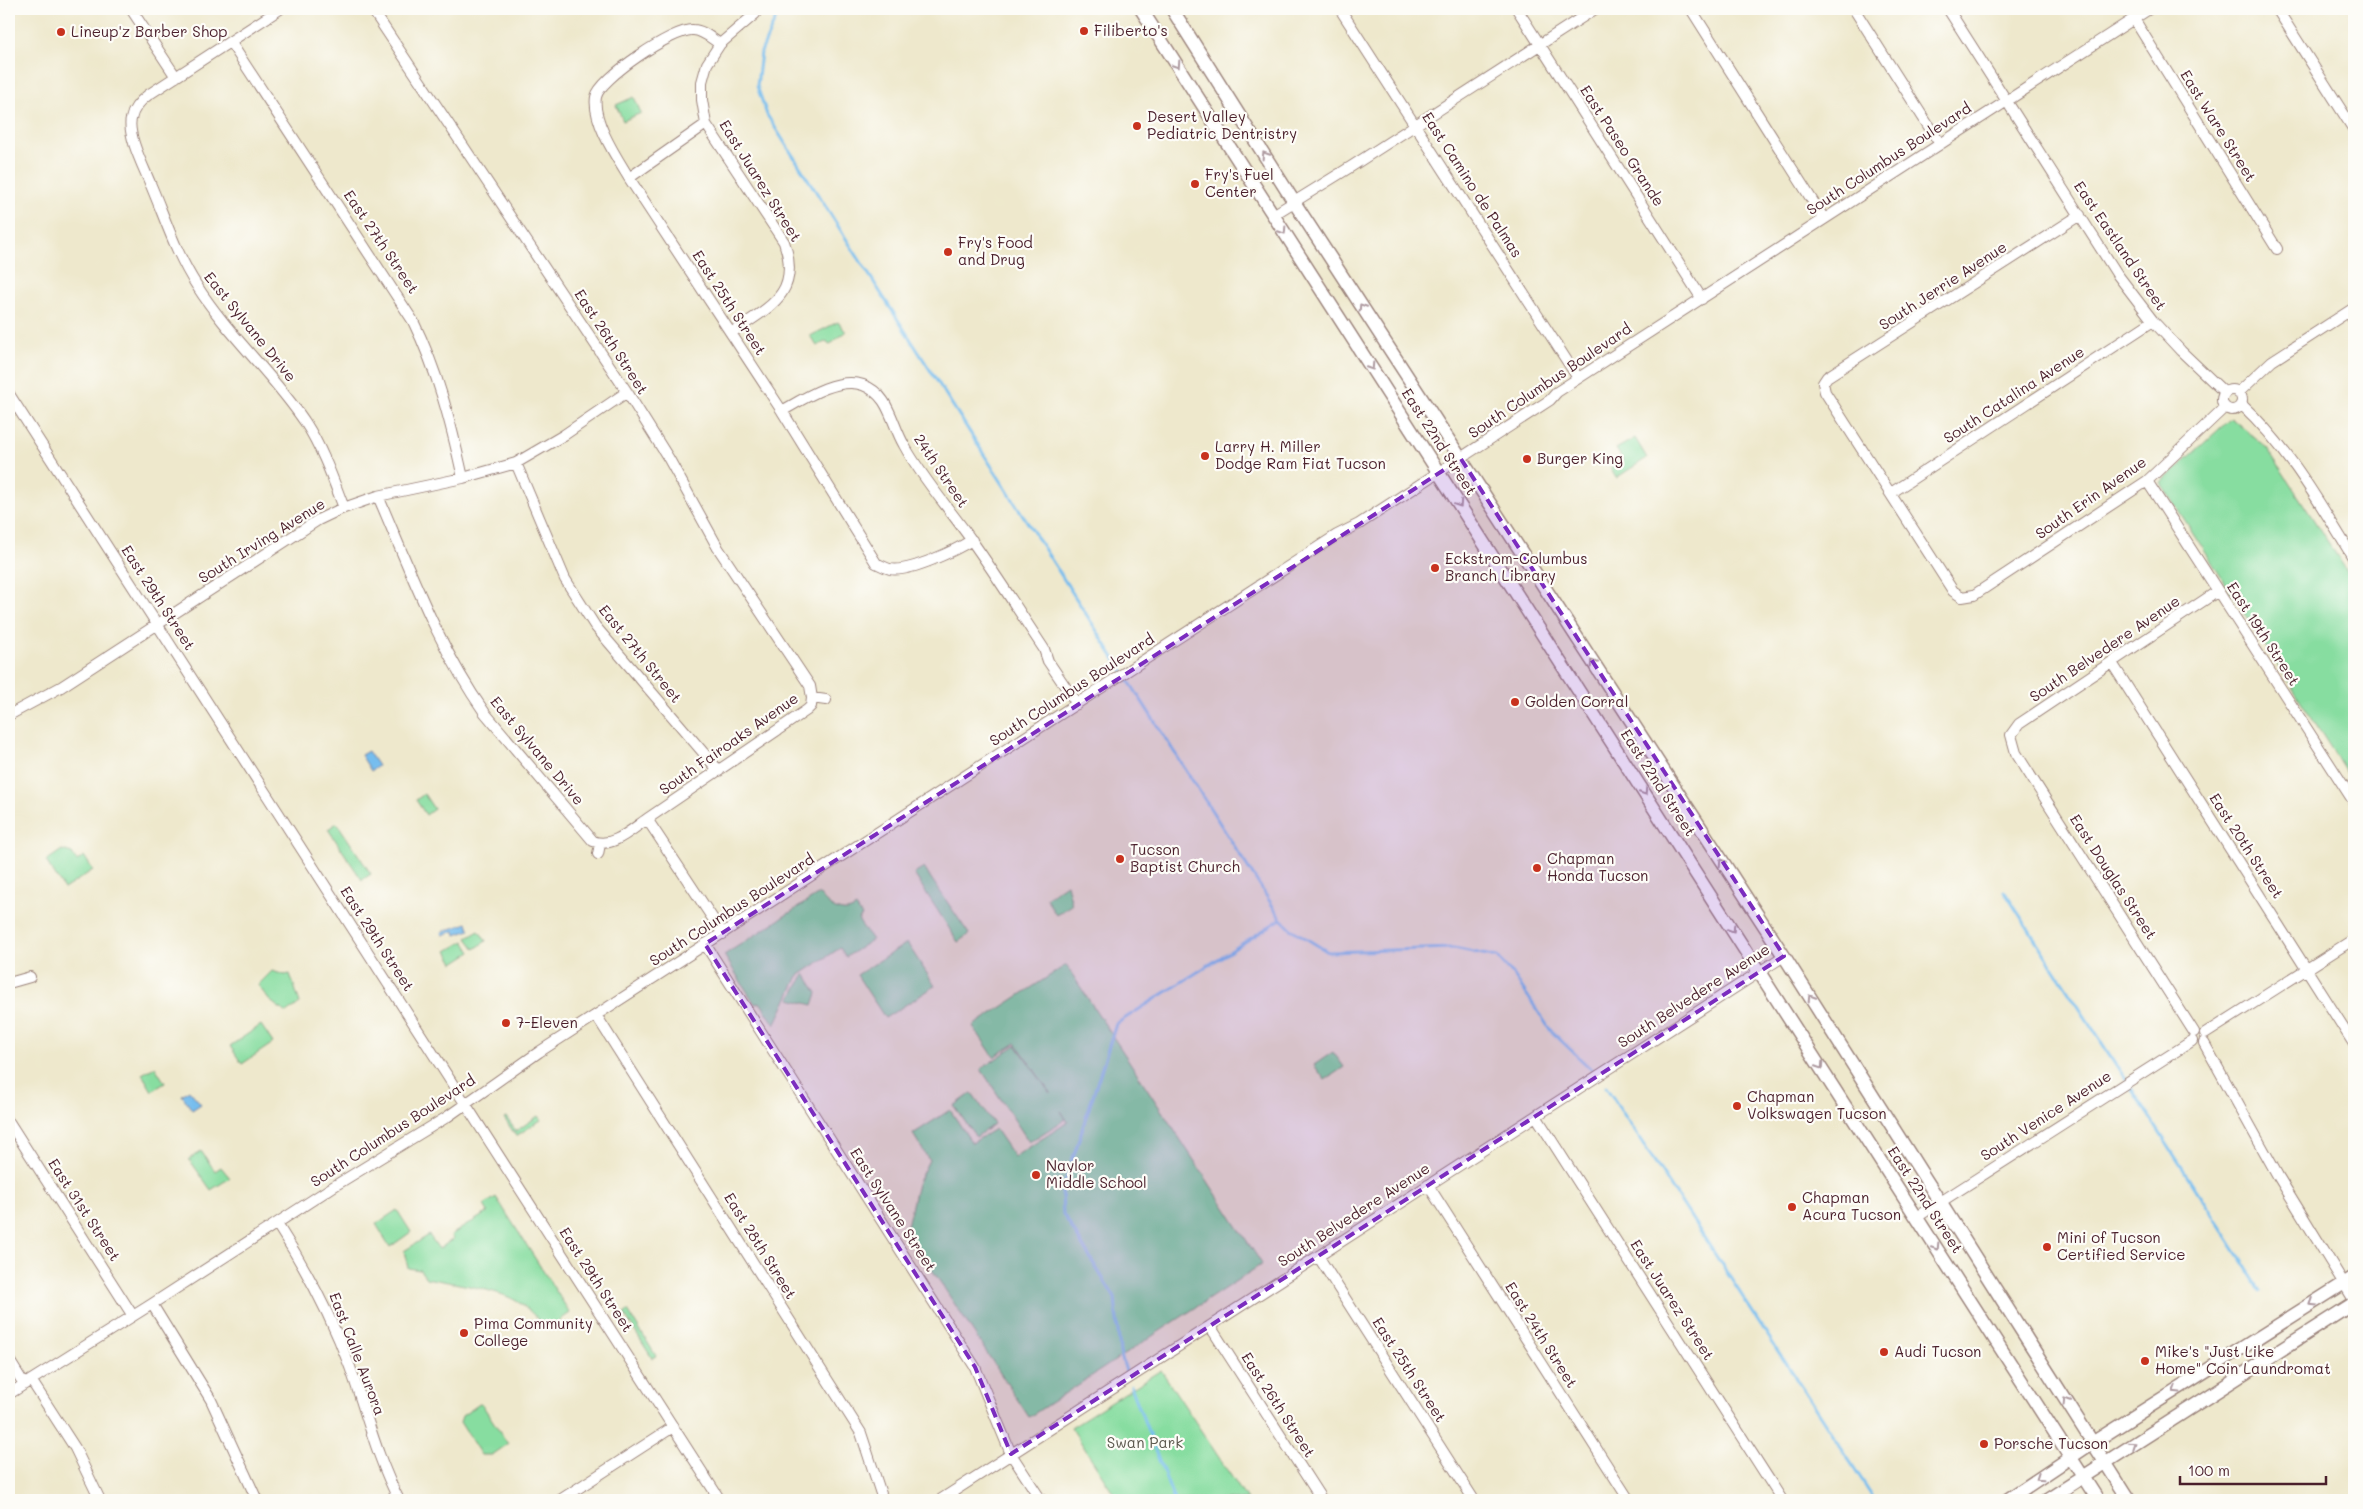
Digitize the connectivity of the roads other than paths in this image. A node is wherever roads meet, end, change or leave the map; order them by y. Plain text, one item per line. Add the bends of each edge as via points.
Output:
1 (131, 9) edge
2 (280, 9) edge
3 (372, 9) edge
4 (758, 9) edge
5 (1141, 9) edge
6 (1172, 9) edge
7 (1340, 9) edge
8 (1517, 9) edge
9 (1595, 9) edge
10 (1691, 9) edge
11 (1854, 9) edge
12 (1948, 9) edge
13 (2150, 9) edge
14 (2277, 9) edge
15 (2136, 14) edge
16 (231, 43) junction
17 (720, 44) junction
18 (1540, 45) junction
19 (176, 77) junction
20 (2006, 102) junction
21 (706, 124) junction
22 (1415, 125) junction
23 (2354, 130) edge
24 (1940, 144) junction
25 (629, 178) junction
26 (1294, 202) junction
27 (1273, 214) junction
28 (2080, 215) junction
29 (1824, 219) junction
30 (2277, 249) dead end
31 (1702, 299) junction
32 (2352, 314) edge
33 (2153, 321) junction
34 (731, 333) junction
35 (1578, 378) junction
36 (627, 392) junction
37 (2238, 392) junction
38 (2225, 393) junction
39 (9, 394) edge
40 (2241, 404) junction
41 (2225, 407) junction
42 (782, 411) junction
43 (1461, 459) junction
44 (516, 464) junction
45 (1440, 472) junction
46 (463, 478) junction
47 (2147, 481) junction
48 (1891, 493) junction
49 (378, 496) junction
50 (344, 508) junction
51 (972, 540) junction
52 (2354, 559) edge
53 (2218, 591) junction
54 (158, 625) junction
55 (2112, 664) junction
56 (812, 698) junction
57 (826, 700) dead end
58 (1080, 702) junction
59 (9, 715) edge
60 (2009, 734) joint
61 (719, 771) junction
62 (2354, 802) edge
63 (647, 819) junction
64 (723, 934) junction
65 (2354, 939) edge
66 (705, 944) junction
67 (1784, 956) junction
68 (2307, 969) junction
69 (1759, 971) junction
70 (30, 977) dead end
71 (9, 983) edge
72 (596, 1015) junction
73 (2193, 1036) junction
74 (2204, 1039) junction
75 (2354, 1044) edge
76 (465, 1105) junction
77 (1536, 1116) junction
78 (9, 1122) edge
79 (1428, 1185) junction
80 (1940, 1202) junction
81 (1917, 1217) junction
82 (277, 1224) junction
83 (1318, 1256) junction
84 (2349, 1280) edge
85 (2354, 1302) edge
86 (152, 1304) junction
87 (133, 1316) junction
88 (1210, 1326) junction
89 (9, 1360) edge
90 (28, 1382) junction
91 (9, 1394) edge
92 (673, 1427) junction
93 (2092, 1443) junction
94 (1011, 1454) junction
95 (2071, 1457) junction
96 (2105, 1463) junction
97 (2083, 1477) junction
98 (100, 1500) edge
99 (257, 1500) edge
100 (399, 1500) edge
101 (560, 1500) edge
102 (720, 1500) edge
103 (883, 1500) edge
104 (940, 1500) edge
105 (1041, 1500) edge
106 (1322, 1500) edge
107 (1474, 1500) edge
108 (1628, 1500) edge
109 (1782, 1500) edge
110 (2007, 1500) edge
111 (2048, 1500) edge
112 (2098, 1500) edge
113 (2129, 1500) edge

1 - 19 street
2 - 16 street
3 - 36 street, East 26th Street
4 - 17 street, East Juarez Street
5 -> 27 main road, East 22nd Street
26 -> 6 main road, East 22nd Street
7 - 22 street, East Camino de Palmas
8 - 18 street, East Paseo Grande
9 - 18 street
10 - 29 street
11 - 24 street
12 - 20 street, East Eastland Street
13 - 15 street, South Columbus Boulevard
14 - 23 street
15 - 20 street, South Columbus Boulevard
15 - 30 street, East Ware Street
16 - 19 street
16 - 46 street, East 27th Street via 413,321 436,371
17 - 21 street, East Juarez Street via 707,64 702,82
17 - 25 street, East 25th Street via 700,31 680,31 604,83 596,97 599,120 605,138
18 - 22 street
18 - 31 street, East Paseo Grande
19 - 50 street, East Sylvane Drive via 139,103 130,120 139,157 179,254 208,302 305,422 320,448
20 - 24 street, South Columbus Boulevard
20 - 28 street, East Eastland Street
21 - 25 street
21 - 34 street, East Juarez Street via 784,242 790,260 790,278 781,295
22 - 26 street
22 - 35 street, East Camino de Palmas
24 - 29 street, South Columbus Boulevard
25 - 34 street, East 25th Street
26 - 27 street
43 -> 26 main road, East 22nd Street
27 -> 45 main road, East 22nd Street
28 - 33 street, East Eastland Street via 2117,274
28 - 48 street, South Jerrie Avenue via 1827,377 1823,383 1825,392
29 - 31 street, South Columbus Boulevard
31 - 35 street, South Columbus Boulevard
32 - 37 street via 2272,361
33 - 38 street, East Eastland Street
33 - 48 street, South Catalina Avenue
34 - 42 street, East 25th Street
35 - 43 street, South Columbus Boulevard
36 - 44 street, South Irving Avenue
36 - 56 street, East 26th Street via 669,459 718,548 810,686
37 - 38 street via 2230,390
37 - 40 street via 2242,397
38 - 41 street via 2222,400
39 - 54 street, East 29th Street
40 - 41 street via 2235,410
40 - 52 street via 2271,433 2289,457
41 - 47 street, South Erin Avenue
42 - 51 street, 24th Street via 817,391 848,383 874,390 886,404 903,444 934,492
42 - 51 street, East 25th Street via 876,563 891,570 911,566 955,550
43 - 45 street, South Columbus Boulevard
67 -> 43 main road, East 22nd Street
44 - 46 street, South Irving Avenue
44 - 61 street, East 27th Street via 565,579 595,626
45 - 58 street, South Columbus Boulevard
45 -> 69 main road, East 22nd Street
46 - 49 street, South Irving Avenue
47 - 48 street, South Erin Avenue via 1974,595 1959,598
47 - 53 street, East 19th Street
49 - 50 street, South Irving Avenue
49 - 63 street, East Sylvane Drive via 440,639 485,713 599,849
50 - 54 street, South Irving Avenue via 300,531
51 - 58 street, 24th Street
53 - 55 street, South Belvedere Avenue
53 - 62 street, East 19th Street
54 - 59 street, South Irving Avenue via 61,687
54 - 76 street, East 29th Street
55 - 60 street, South Belvedere Avenue via 2019,724
55 - 68 street, East 20th Street
56 - 57 street, South Fairoaks Avenue
56 - 61 street, South Fairoaks Avenue via 811,706 806,710
58 - 64 street, South Columbus Boulevard
60 - 73 street, East Douglas Street via 2016,753
61 - 63 street, South Fairoaks Avenue
63 - 64 street
64 - 66 street, South Columbus Boulevard
65 - 68 street
66 - 72 street, South Columbus Boulevard
66 - 94 street, East Sylvane Street via 975,1366
67 - 69 street, South Belvedere Avenue
80 -> 67 main road, East 22nd Street
68 - 74 street
68 - 75 street, East 20th Street
69 - 77 street, South Belvedere Avenue
69 -> 81 main road, East 22nd Street
70 - 71 street
72 - 76 street, South Columbus Boulevard
72 - 103 street, East 28th Street via 861,1433
73 - 74 street via 2202,1031
73 - 80 street, South Venice Avenue
74 - 84 street via 2278,1176
76 - 82 street, South Columbus Boulevard
76 - 92 street, East 29th Street
77 - 79 street, South Belvedere Avenue
77 - 109 street, East Juarez Street
78 - 87 street, East 31st Street
79 - 83 street, South Belvedere Avenue
79 - 108 street, East 24th Street
80 - 81 street, South Venice Avenue
93 -> 80 main road, East 22nd Street
81 -> 95 main road, East 22nd Street
82 - 86 street, South Columbus Boulevard
82 - 100 street, East Calle Aurora via 326,1308 375,1445
83 - 88 street, South Belvedere Avenue
83 - 107 street, East 25th Street
84 - 85 street
84 -> 93 main road
96 -> 85 main road
86 - 87 street, South Columbus Boulevard
86 - 99 street via 211,1400
87 - 90 street, South Columbus Boulevard
88 - 94 street, South Belvedere Avenue
88 - 106 street, East 26th Street
89 - 90 street
90 - 91 street, South Columbus Boulevard
90 - 98 street via 75,1448
92 - 101 street
92 - 102 street, East 29th Street
93 - 95 main road
93 - 96 main road, East 22nd Street
94 - 104 street, South Belvedere Avenue
94 - 105 street, East Sylvane Street
95 - 97 main road, East 22nd Street
95 -> 110 main road
96 - 97 main road
96 - 113 main road, East 22nd Street
97 - 111 main road
97 - 112 main road, East 22nd Street

